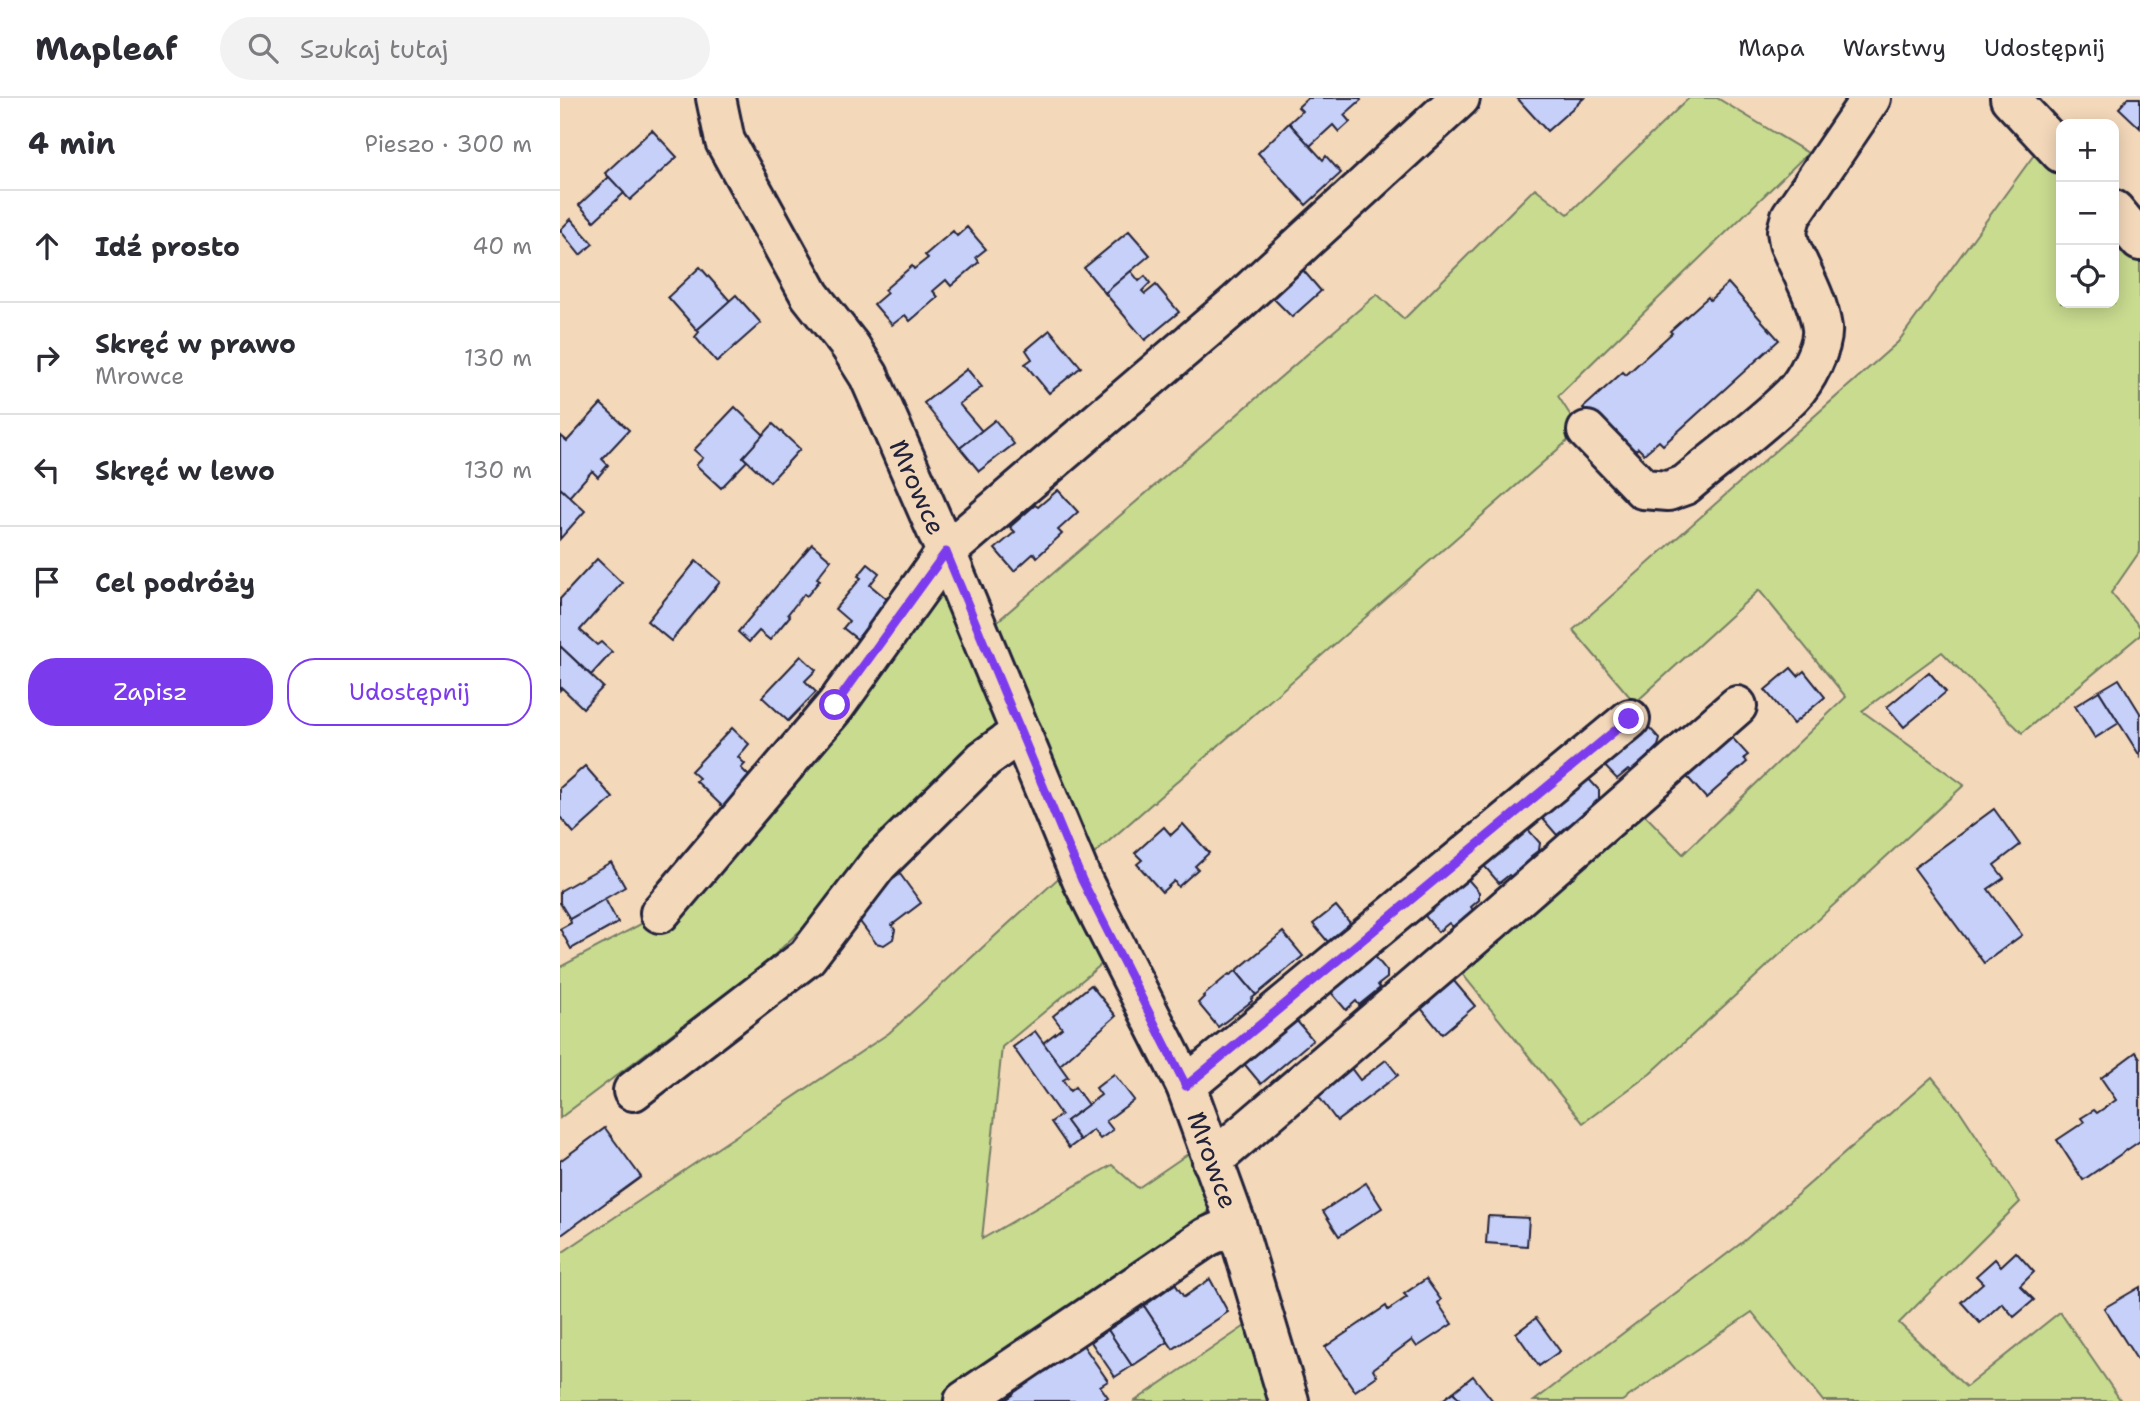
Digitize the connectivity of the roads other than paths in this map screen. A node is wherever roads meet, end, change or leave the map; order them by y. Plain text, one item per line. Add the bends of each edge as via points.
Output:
1 (716, 98) edge
2 (1460, 98) edge
3 (1871, 98) edge
4 (2010, 98) edge
5 (2056, 148) edge
6 (2119, 216) edge
7 (2140, 241) edge
8 (1587, 431) dead end
9 (946, 552) junction
10 (1737, 706) dead end
11 (1629, 719) dead end
12 (1021, 732) junction
13 (660, 913) dead end
14 (1186, 1086) junction
15 (633, 1091) dead end
16 (1212, 1161) junction
17 (1236, 1224) junction
18 (964, 1401) edge
19 (1289, 1401) edge

1 - 9 street, Mrowce via 725,141 810,295 869,376
2 - 9 street via 1237,303
3 - 8 street via 1797,205 1787,231 1822,331 1809,372 1793,394 1685,485 1668,491 1643,489
4 - 5 street
6 - 7 street
9 - 12 street, Mrowce
9 - 13 street via 835,705
10 - 16 street
11 - 14 street
12 - 14 street, Mrowce via 1082,880
12 - 15 street via 984,759 878,864 807,957
14 - 16 street, Mrowce
16 - 17 street, Mrowce
17 - 18 street via 1207,1237
17 - 19 street, Mrowce

